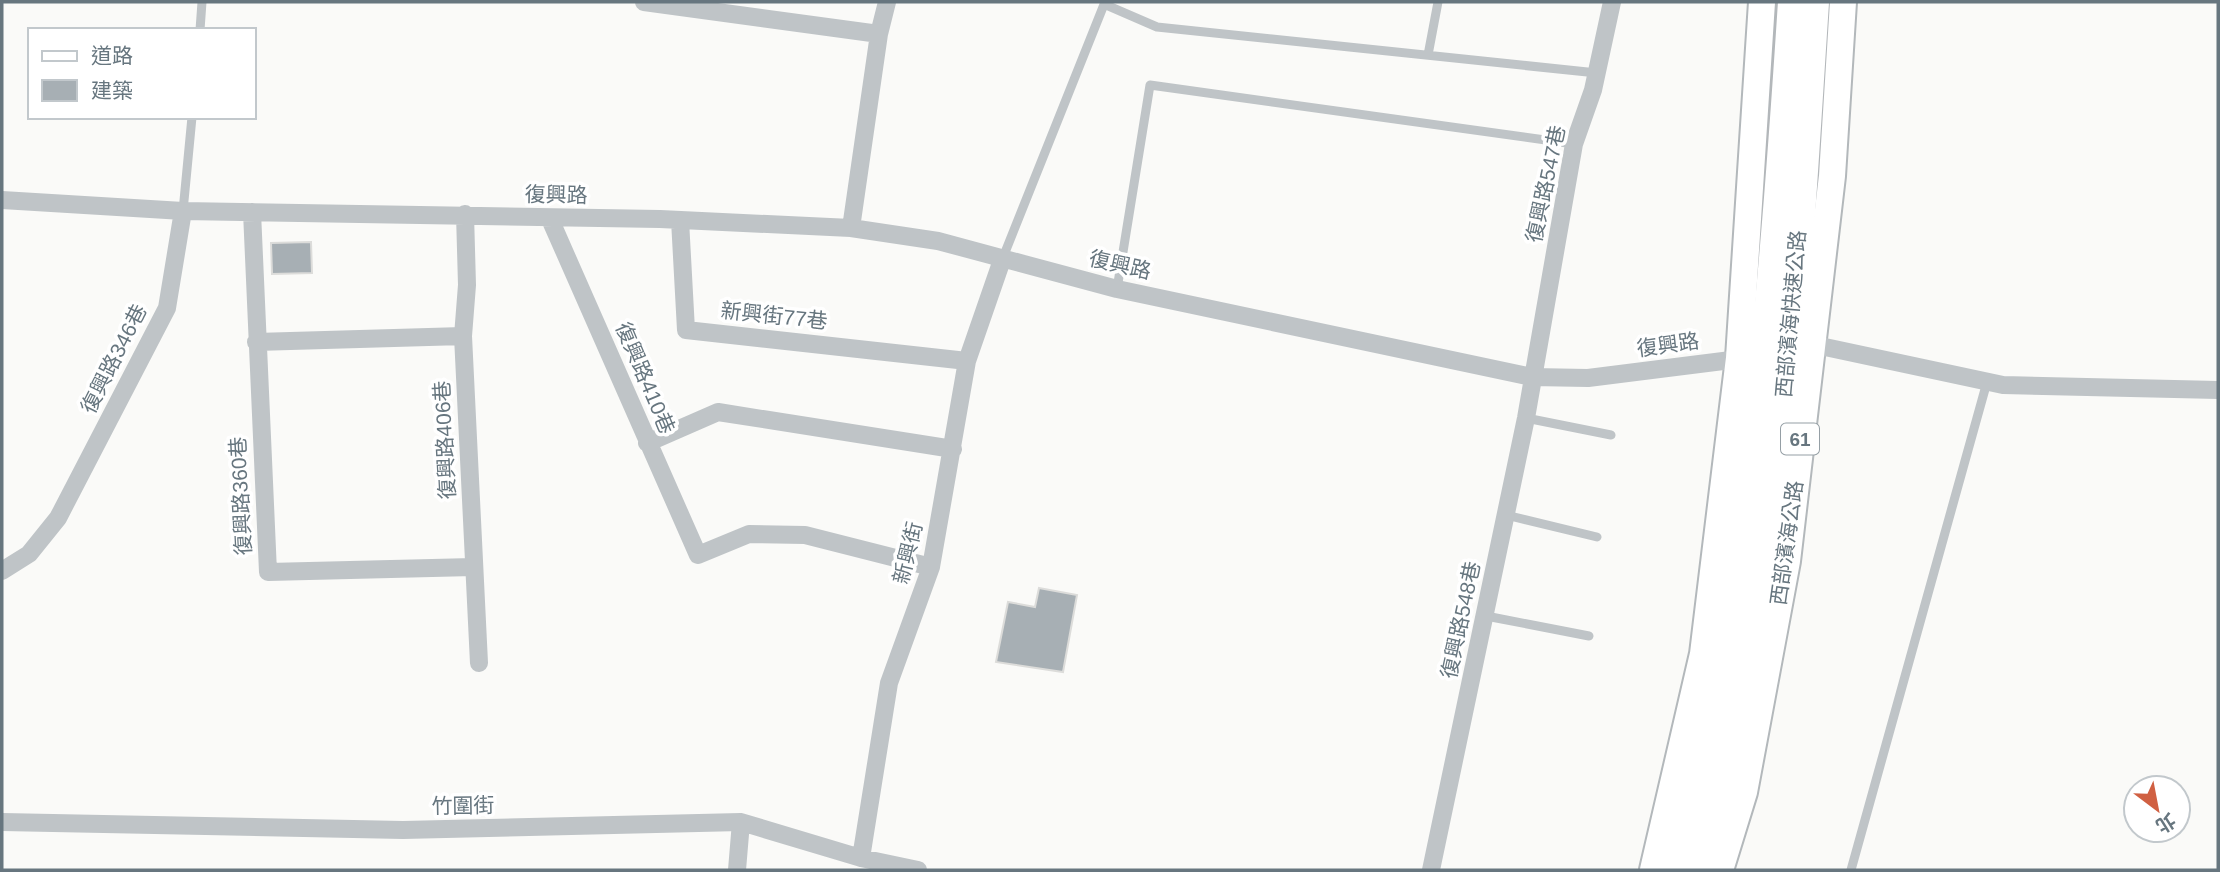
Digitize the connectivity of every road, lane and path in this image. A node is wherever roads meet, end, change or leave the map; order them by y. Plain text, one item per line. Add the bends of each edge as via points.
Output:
1 (202, 2) edge
2 (644, 2) edge
3 (887, 2) edge
4 (1438, 2) edge
5 (1612, 2) edge
6 (1762, 2) edge
7 (1792, 2) edge
8 (1815, 2) edge
9 (1843, 2) edge
10 (1104, 3) edge
11 (200, 28) edge
12 (879, 34) junction
13 (1428, 55) junction
14 (1597, 73) junction
15 (192, 119) edge
16 (1574, 144) junction
17 (2, 200) edge
18 (183, 211) junction
19 (252, 212) junction
20 (465, 215) junction
21 (550, 219) junction
22 (680, 220) junction
23 (851, 228) junction
24 (1002, 260) junction
25 (1117, 289) junction
26 (463, 336) junction
27 (256, 342) junction
28 (1774, 357) junction
29 (967, 361) junction
30 (1532, 377) junction
31 (1987, 382) junction
32 (2218, 390) edge
33 (1526, 418) junction
34 (1611, 435) dead end
35 (647, 443) junction
36 (953, 449) junction
37 (1506, 515) junction
38 (1597, 537) dead end
39 (473, 567) junction
40 (931, 567) junction
41 (2, 571) edge
42 (1486, 616) junction
43 (1588, 636) dead end
44 (479, 663) dead end
45 (2, 822) edge
46 (741, 822) junction
47 (861, 858) junction
48 (1694, 866) edge
49 (737, 870) edge
50 (918, 870) edge
51 (1431, 870) edge
52 (1653, 870) edge
53 (1851, 870) edge

1 - 11 lane
2 - 12 street
3 - 12 street
4 - 13 lane
5 - 14 street, 復興路547巷
6 - 28 main road, 西部濱海公路 / 61
7 - 28 highway, 西部濱海快速公路 / 61
8 - 28 highway, 西部濱海快速公路 / 61
9 - 28 main road, 西部濱海公路 / 61 via 1832,176
10 - 13 lane via 1157,27
10 - 24 lane
12 - 23 street
13 - 14 lane
14 - 16 street, 復興路547巷
15 - 18 lane
16 - 25 lane via 1150,85
16 - 30 street, 復興路547巷
17 - 18 street, 復興路
18 - 19 street, 復興路
18 - 41 street, 復興路346巷 via 167,308 58,518 29,554
19 - 20 street, 復興路
19 - 27 street, 復興路360巷
20 - 21 street, 復興路
20 - 26 street, 復興路406巷
21 - 22 street, 復興路
21 - 35 street, 復興路410巷
22 - 23 street, 復興路
22 - 29 street, 新興街77巷 via 686,330
23 - 24 street, 復興路 via 938,241
24 - 25 street, 復興路
24 - 29 street, 新興街
25 - 30 street, 復興路
26 - 27 street
26 - 39 street, 復興路406巷
27 - 39 street, 復興路360巷 via 268,572
28 - 30 street, 復興路 via 1588,379
28 - 31 street, 復興路 via 1825,347
28 - 48 highway, 西部濱海快速公路 / 61 via 1729,620
28 - 48 main road, 西部濱海公路 / 61 via 1787,561 1745,792
28 - 52 main road, 西部濱海公路 / 61
29 - 36 street, 新興街
30 - 33 street, 復興路548巷
31 - 32 street, 復興路
31 - 53 lane
33 - 34 lane
33 - 37 street, 復興路548巷
35 - 36 street via 718,412
35 - 40 street, 復興路410巷 via 698,555 749,534 805,535
36 - 40 street, 新興街
37 - 38 lane
37 - 42 street, 復興路548巷
39 - 44 street, 復興路406巷
40 - 47 street, 新興街 via 889,683
42 - 43 lane
42 - 51 street, 復興路548巷
45 - 46 street, 竹圍街 via 403,830
46 - 47 street, 竹圍街
46 - 49 street
47 - 50 street, 竹圍街

